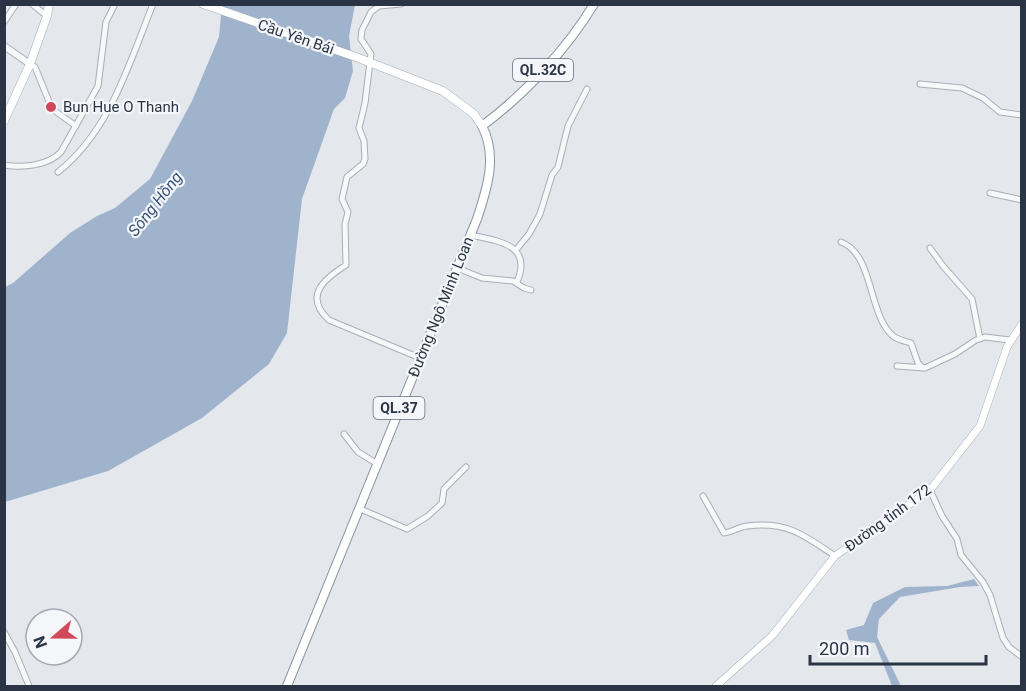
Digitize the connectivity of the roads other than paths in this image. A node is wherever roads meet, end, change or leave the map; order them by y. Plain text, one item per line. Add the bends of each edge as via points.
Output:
1 (16, 4) edge
2 (32, 4) edge
3 (115, 4) edge
4 (153, 4) edge
5 (203, 4) edge
6 (401, 4) edge
7 (594, 4) edge
8 (50, 5) edge
9 (47, 16) junction
10 (4, 22) edge
11 (4, 46) edge
12 (356, 57) joint
13 (370, 63) junction
14 (30, 64) junction
15 (920, 84) dead end
16 (587, 89) dead end
17 (1022, 115) edge
18 (4, 121) edge
19 (76, 126) junction
20 (482, 126) junction
21 (4, 165) edge
22 (58, 172) dead end
23 (990, 193) dead end
24 (1022, 200) edge
25 (470, 235) junction
26 (841, 242) dead end
27 (930, 248) dead end
28 (516, 249) junction
29 (456, 267) junction
30 (517, 282) junction
31 (531, 290) dead end
32 (1022, 324) edge
33 (980, 339) junction
34 (1010, 340) junction
35 (420, 358) junction
36 (897, 366) dead end
37 (923, 368) junction
38 (344, 434) dead end
39 (376, 463) junction
40 (465, 467) dead end
41 (930, 490) junction
42 (704, 496) dead end
43 (358, 508) junction
44 (835, 556) junction
45 (4, 632) edge
46 (1022, 657) edge
47 (29, 687) edge
48 (287, 687) edge
49 (716, 687) edge

1 - 10 street
2 - 9 street
3 - 19 street via 105,28 98,86
4 - 22 street via 114,103 78,154
5 - 12 main road, Cầu Yên Bái / QL.37
6 - 13 street via 379,6 371,12 361,39 371,54
7 - 20 highway, QL.32C via 558,57
8 - 9 main road
9 - 14 main road
11 - 14 street
12 - 13 main road, Đường Ngô Minh Loan / QL.37
13 - 20 main road, Đường Ngô Minh Loan / QL.37 via 443,92 474,114
13 - 35 street via 359,128 366,159 347,177 342,199 348,212 346,265 320,285 317,300 329,320
14 - 18 main road
14 - 19 street via 35,67 55,111
15 - 17 street via 962,88 1000,112
16 - 28 street via 568,126 540,214
19 - 21 street via 57,157 31,165
20 - 25 highway, Đường Ngô Minh Loan / QL.37 via 490,145 490,170
23 - 24 street
25 - 28 street
25 - 29 highway, Đường Ngô Minh Loan / QL.37
26 - 37 street via 850,245 860,260 886,327 894,337 911,343
27 - 33 street via 972,299
28 - 30 street via 522,259
29 - 30 street via 482,278
29 - 35 highway, Đường Ngô Minh Loan / QL.37
30 - 31 street
32 - 34 main road, Đường tỉnh 172
33 - 34 street
33 - 37 street
34 - 41 main road, Đường tỉnh 172 via 980,426
35 - 39 highway, Đường Ngô Minh Loan / QL.37
36 - 37 street
38 - 39 street via 358,452
39 - 43 highway, Đường Ngô Minh Loan / QL.37
40 - 43 street via 444,489 442,503 407,529
41 - 44 main road, Đường tỉnh 172
41 - 46 street via 957,539 961,555 990,595 1003,638
42 - 44 street via 724,533 744,526 783,526
43 - 48 highway, Đường Ngô Minh Loan / QL.37
44 - 49 main road, Đường tỉnh 172 via 777,631
45 - 47 street

